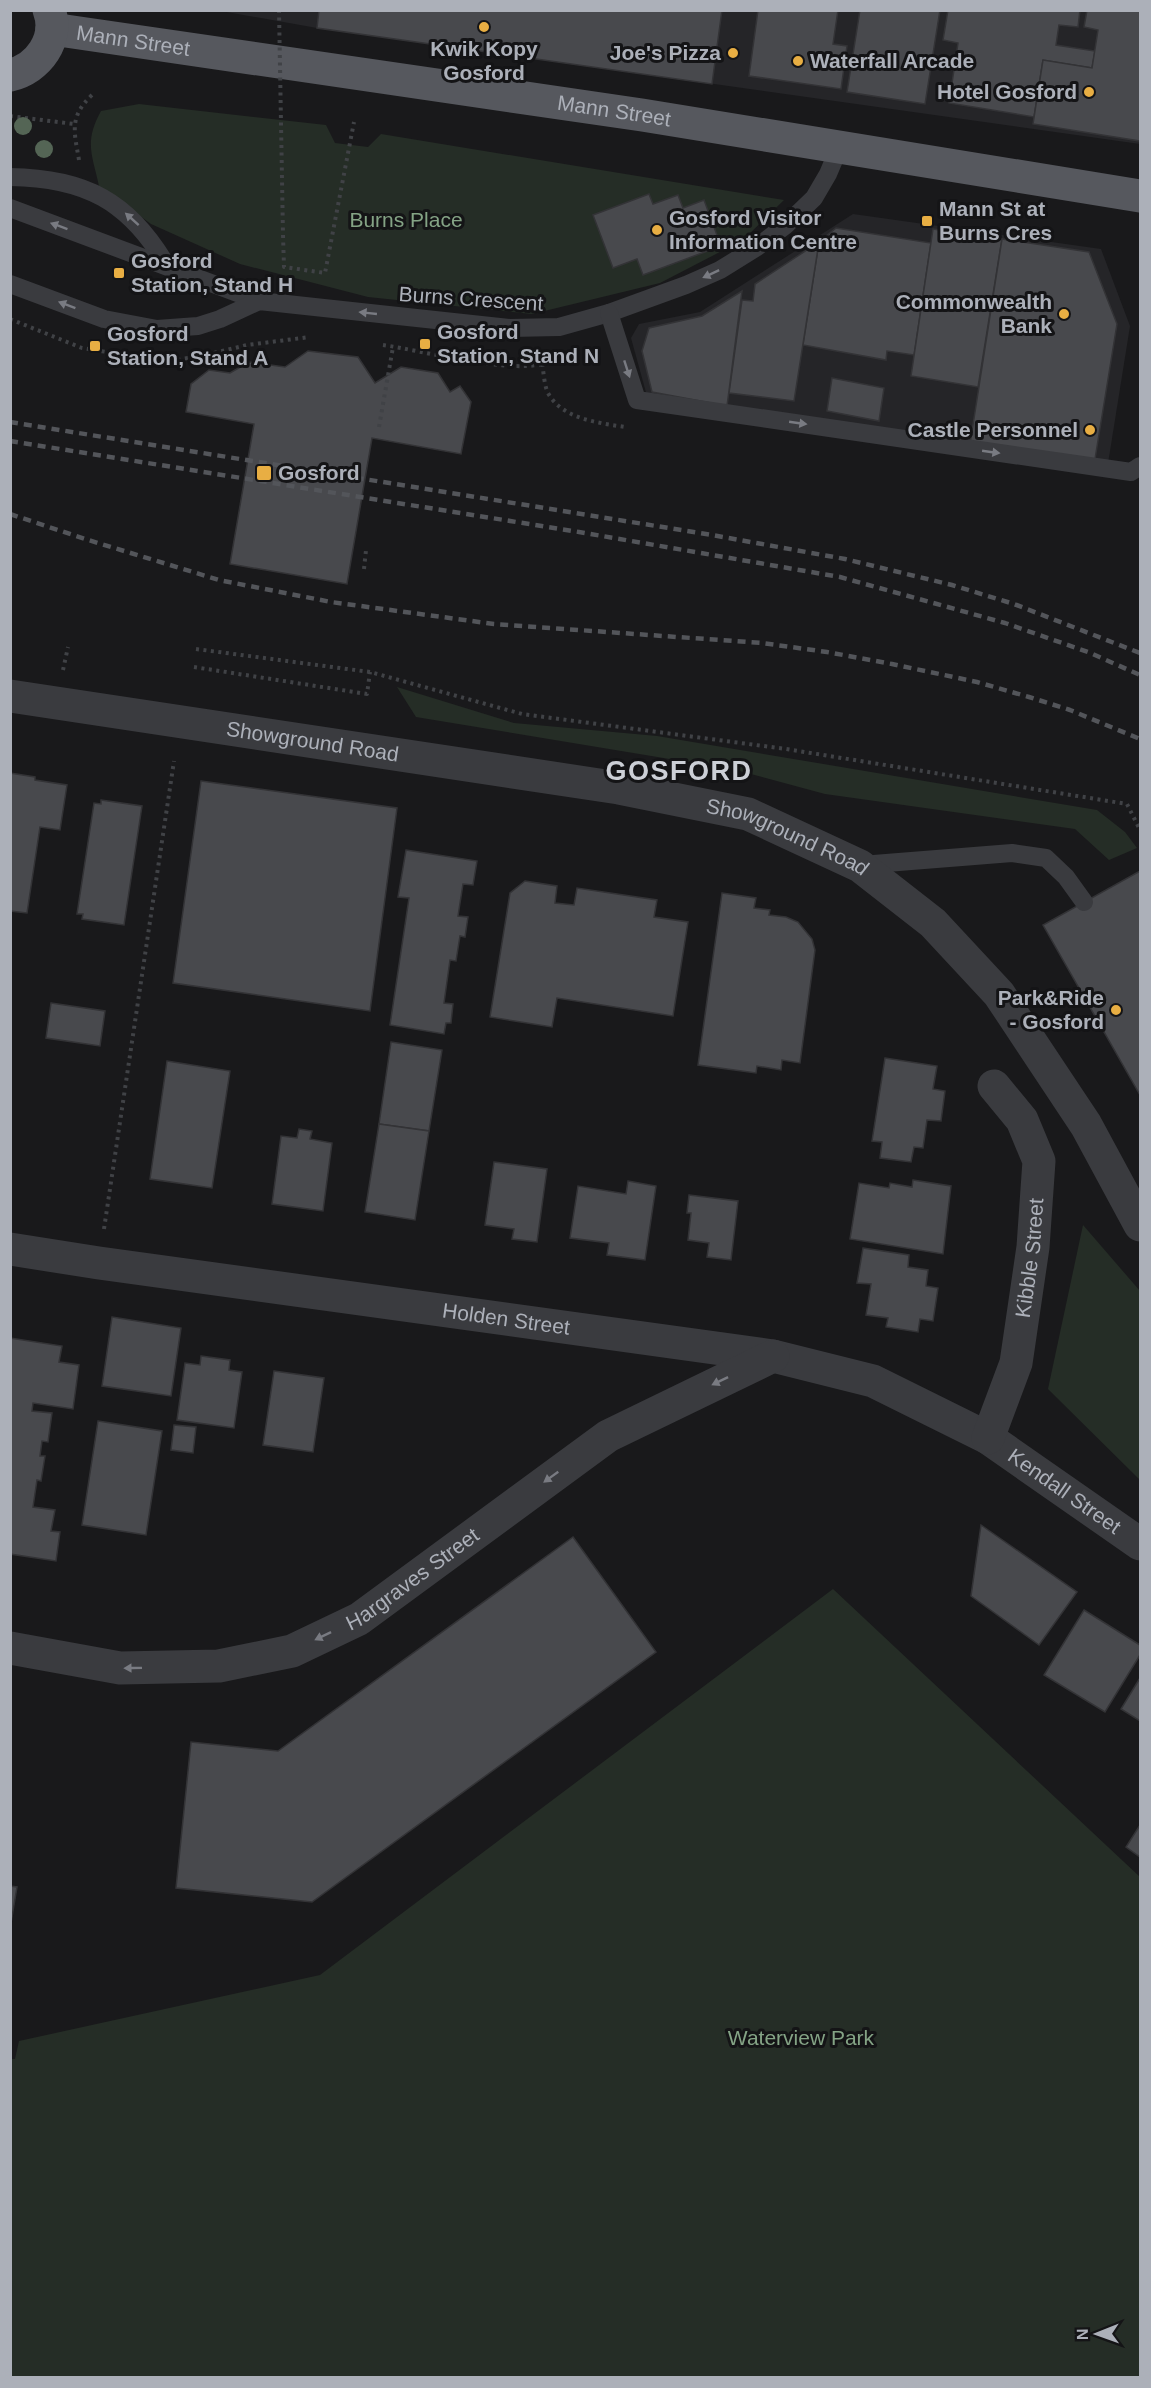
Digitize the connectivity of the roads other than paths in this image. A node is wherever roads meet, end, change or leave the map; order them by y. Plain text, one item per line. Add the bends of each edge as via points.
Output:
1 (51, 20) edge
2 (10, 75) edge
3 (838, 148) junction
4 (10, 177) edge
5 (1140, 196) edge
6 (10, 208) edge
7 (167, 266) junction
8 (10, 284) edge
9 (259, 301) junction
10 (609, 313) junction
11 (1140, 466) edge
12 (10, 696) edge
13 (860, 866) junction
14 (1084, 902) dead end
15 (994, 1086) dead end
16 (1140, 1225) edge
17 (10, 1249) edge
18 (773, 1356) junction
19 (988, 1438) junction
20 (1140, 1544) edge
21 (10, 1648) edge

1 - 2 main road, Mann Street via 48,44 40,59 27,70
1 - 3 main road, Mann Street
3 - 5 main road, Mann Street
3 -> 10 lane, Burns Crescent via 814,198 756,247 694,282
7 -> 4 lane via 141,227 99,195 58,181
7 -> 6 lane, Burns Crescent
7 - 9 lane, Burns Crescent
9 -> 8 lane via 198,326 157,330 105,319
10 -> 9 lane, Burns Crescent via 559,327 510,328
10 -> 11 lane via 638,400 1131,472
12 - 13 street, Showground Road via 619,788 748,814
13 - 14 lane via 1012,853 1046,858
13 - 16 street, Showground Road via 933,923 999,994 1086,1125
15 - 19 street, Kibble Street via 1023,1120 1039,1161 1033,1247 1016,1363
17 - 18 street, Holden Street
18 - 19 street, Holden Street via 873,1381
18 -> 21 street, Hargraves Street via 608,1436 359,1619 292,1651 219,1666 120,1668
19 - 20 street, Kendall Street

